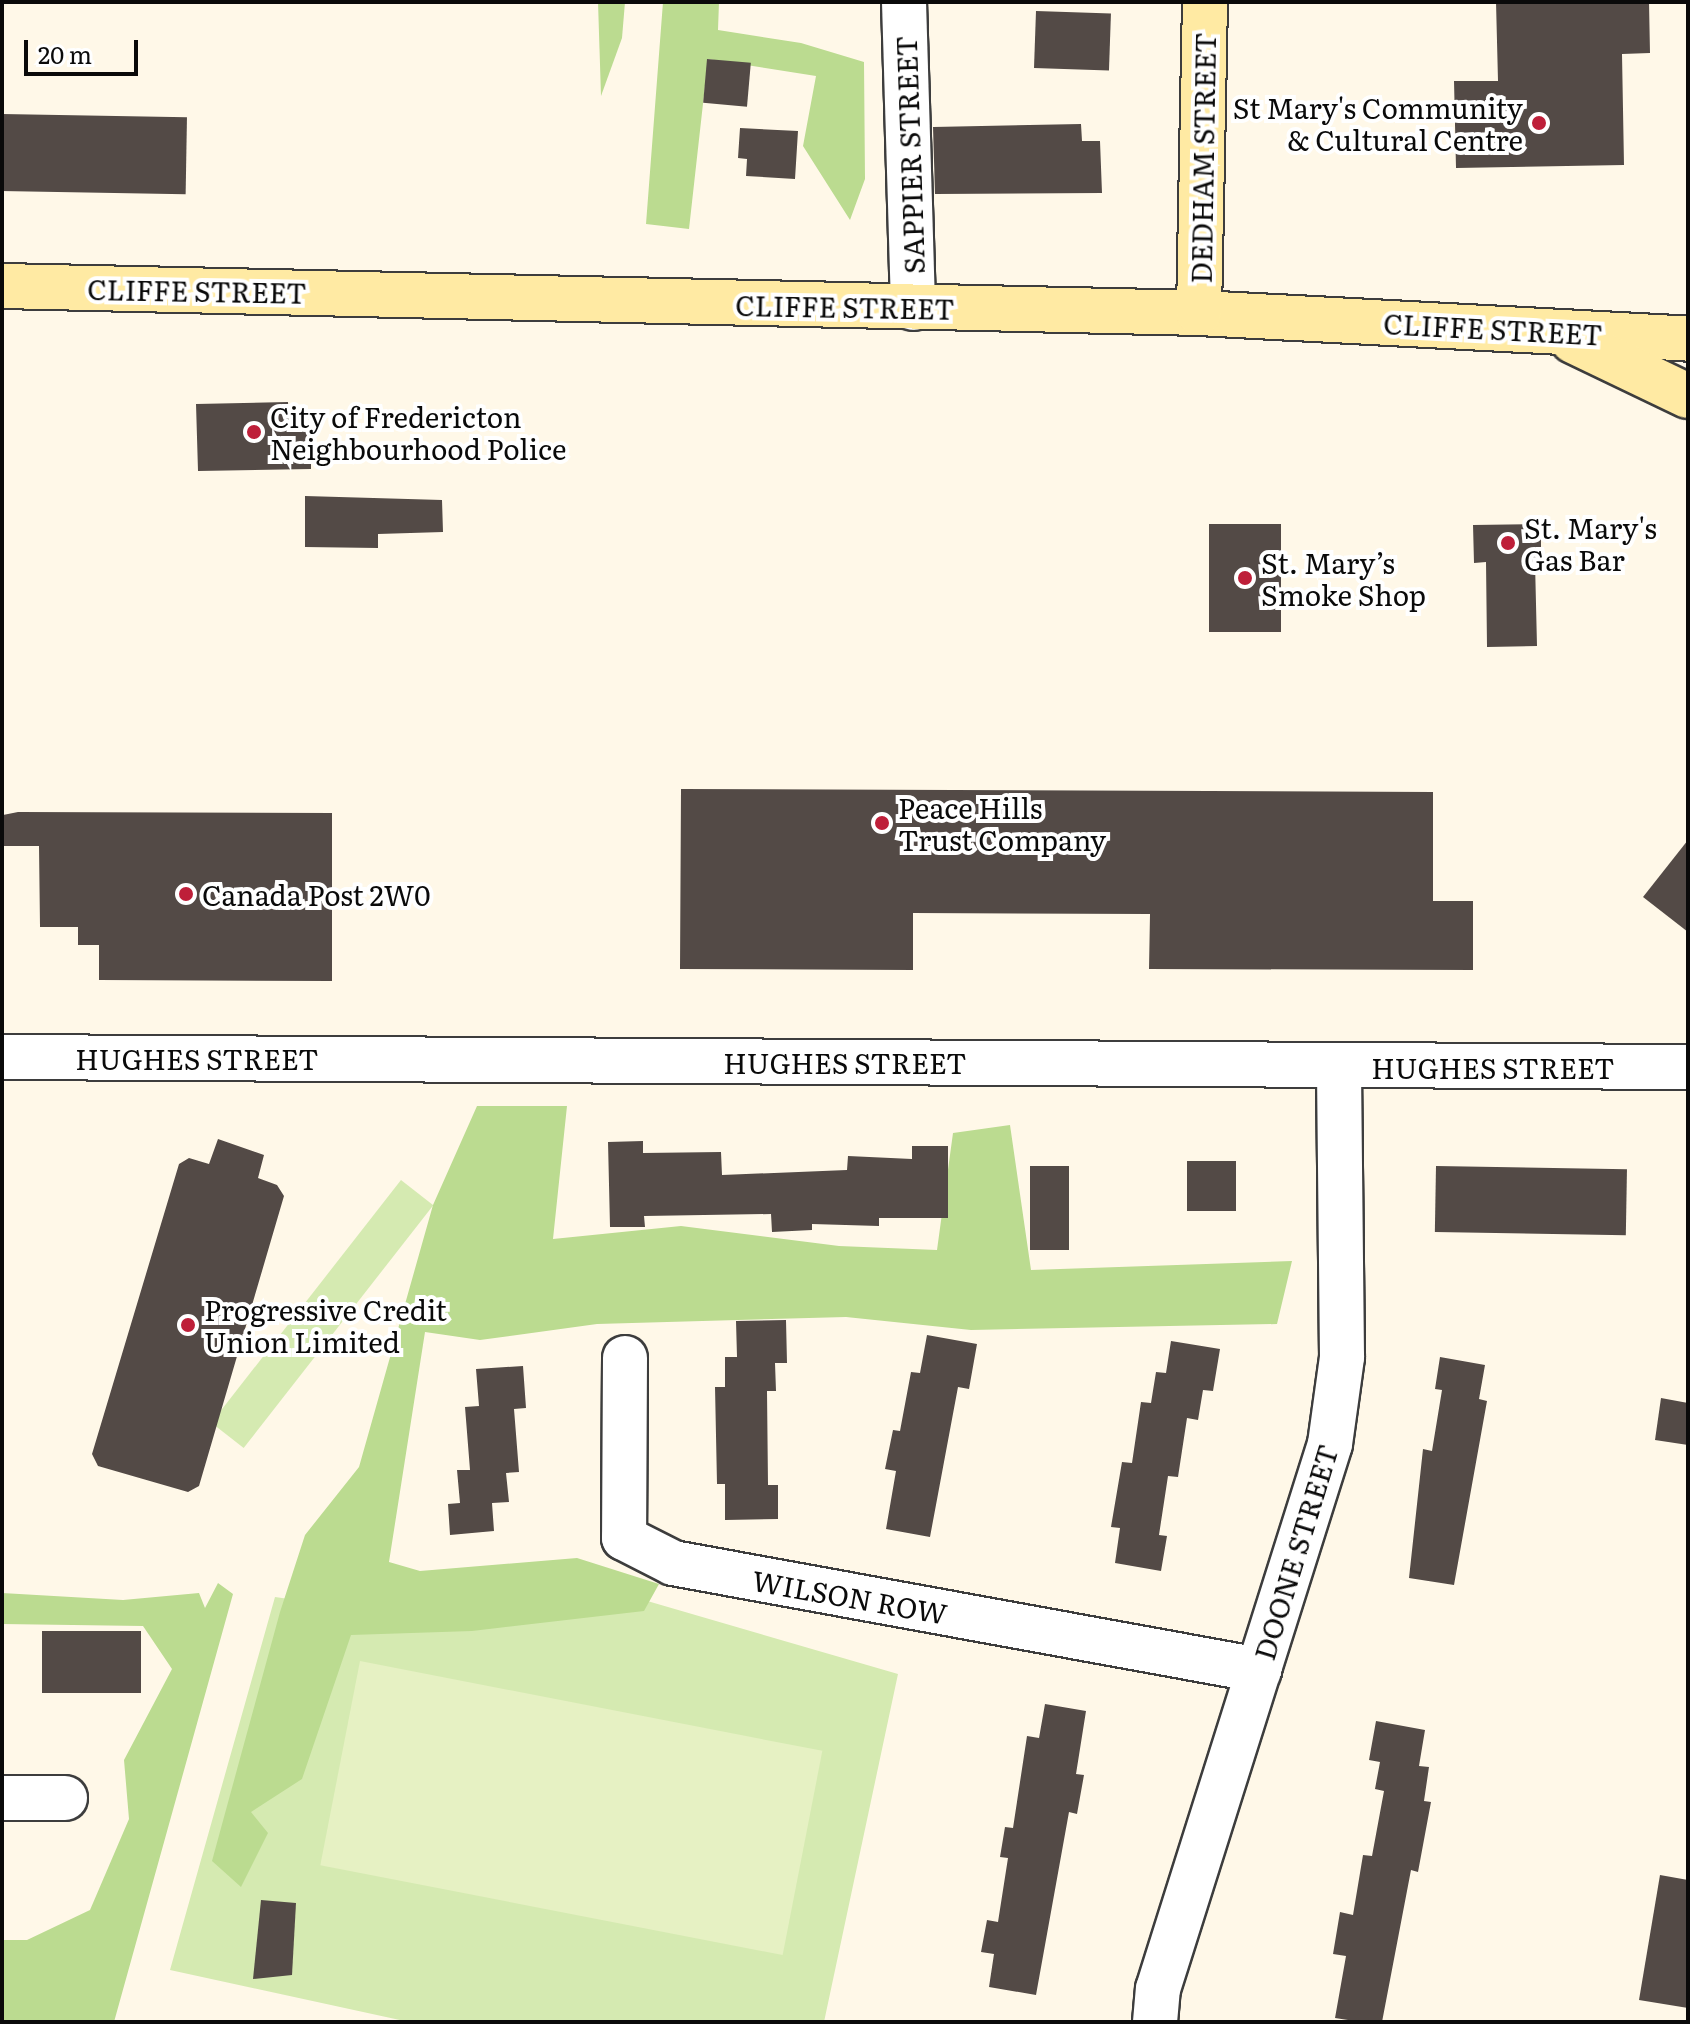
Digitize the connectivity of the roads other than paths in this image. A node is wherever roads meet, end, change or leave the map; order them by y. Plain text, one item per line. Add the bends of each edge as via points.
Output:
1 (904, 2) edge
2 (1205, 2) edge
3 (2, 286) edge
4 (913, 308) junction
5 (1199, 313) junction
6 (1549, 329) junction
7 (1688, 339) edge
8 (1688, 396) edge
9 (2, 1057) edge
10 (1339, 1066) junction
11 (1688, 1067) edge
12 (625, 1358) dead end
13 (1259, 1670) junction
14 (2, 1798) edge
15 (65, 1798) dead end
16 (1155, 2022) edge

1 - 4 street, SAPPIER STREET
2 - 5 main road, DEDHAM STREET
3 - 4 main road, CLIFFE STREET
4 - 5 main road, CLIFFE STREET
5 - 6 main road, CLIFFE STREET
6 - 7 main road, CLIFFE STREET
6 - 8 main road
9 - 10 street, HUGHES STREET
10 - 11 street, HUGHES STREET
10 - 13 street, DOONE STREET via 1342,1357 1330,1444
12 - 13 street, WILSON ROW via 624,1538 673,1563
13 - 16 street, DOONE STREET via 1158,1989
14 - 15 street

